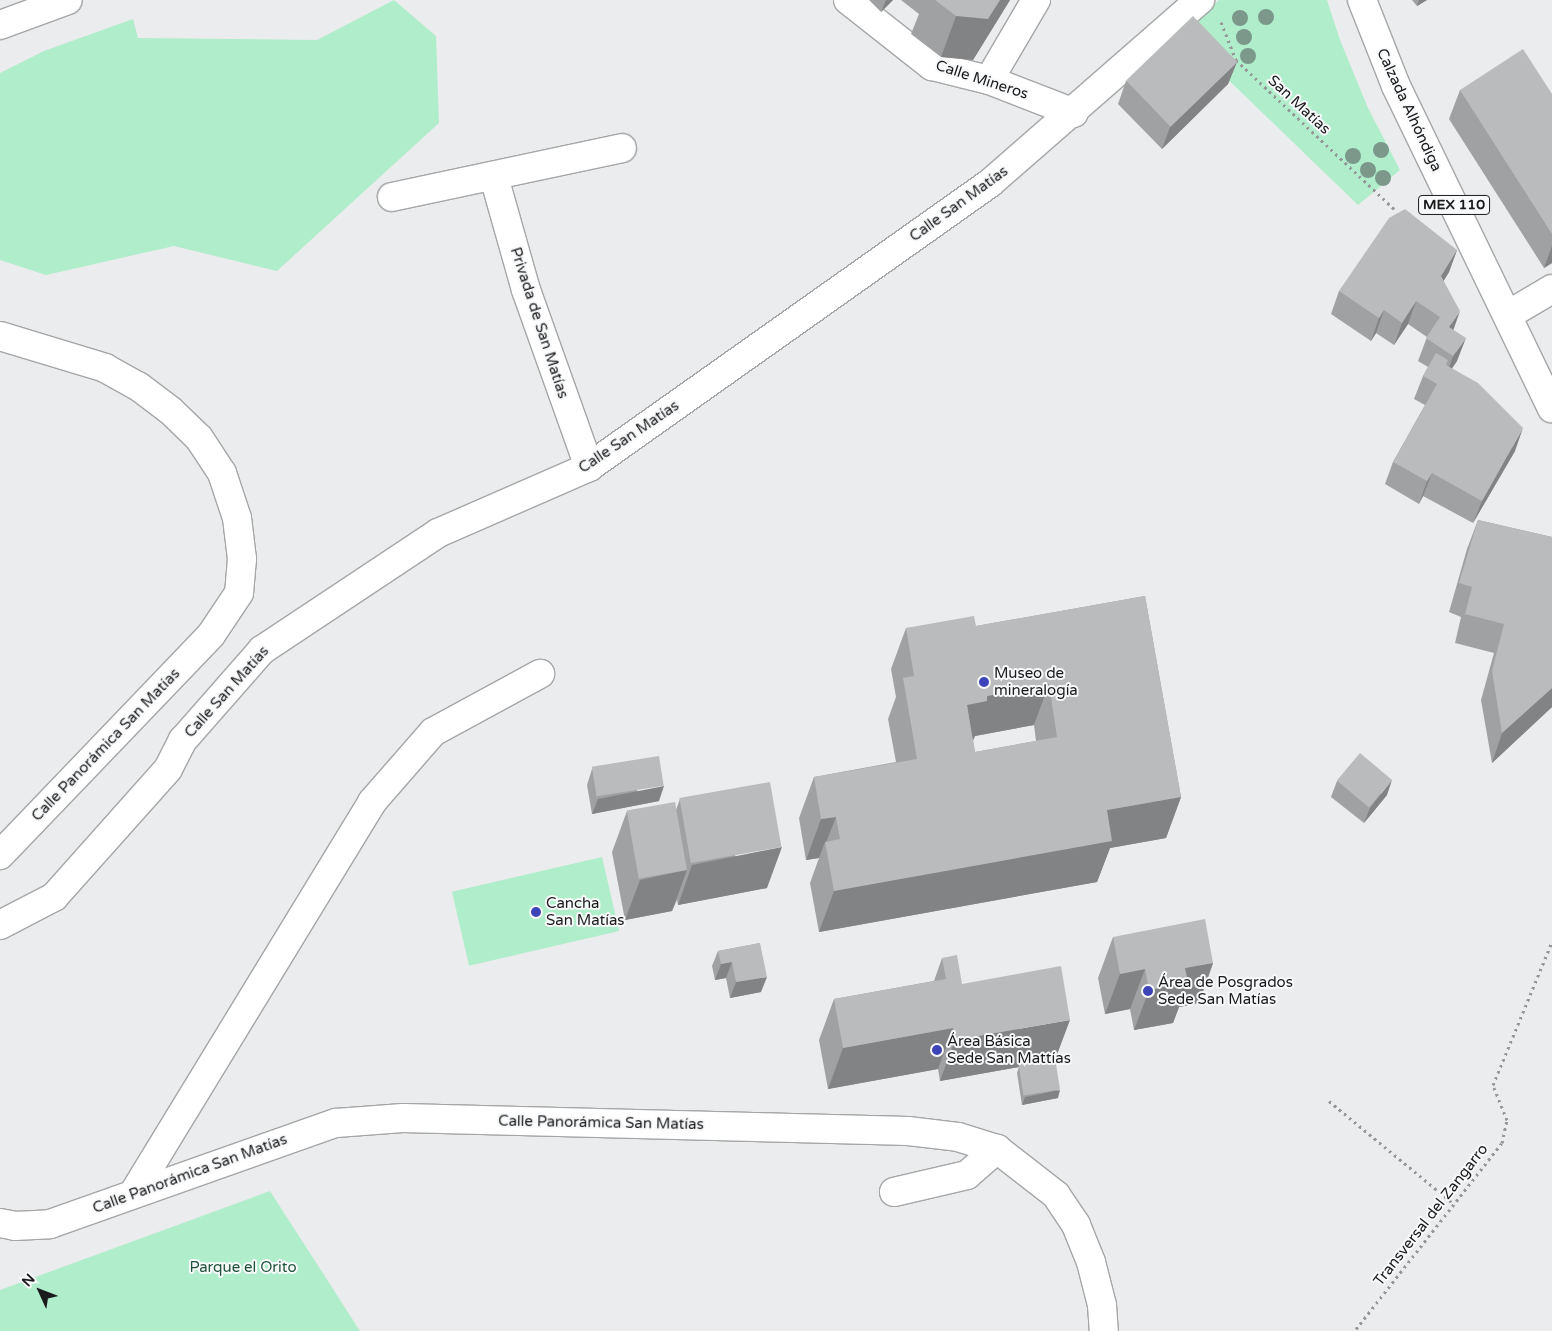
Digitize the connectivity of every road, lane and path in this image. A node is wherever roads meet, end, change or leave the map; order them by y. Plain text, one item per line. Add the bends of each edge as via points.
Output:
1 (68, 0) edge
2 (848, 0) edge
3 (1036, 0) edge
4 (1362, 0) edge
5 (1209, 9) edge
6 (0, 25) edge
7 (990, 80) junction
8 (1074, 113) junction
9 (622, 148) dead end
10 (494, 177) junction
11 (392, 197) dead end
12 (1394, 210) dead end
13 (1552, 289) edge
14 (1508, 315) junction
15 (0, 336) edge
16 (1552, 408) edge
17 (589, 467) junction
18 (540, 674) dead end
19 (0, 855) edge
20 (0, 925) edge
21 (1552, 942) edge
22 (1329, 1101) dead end
23 (997, 1149) junction
24 (894, 1192) dead end
25 (134, 1194) junction
26 (1454, 1204) junction
27 (0, 1223) edge
28 (1356, 1329) dead end
29 (1104, 1331) edge

1 - 6 street
2 - 7 street, Calle Mineros via 932,66
3 - 7 street
4 - 14 street, Calzada Alhóndiga / MEX 110 via 1396,86
5 - 8 street, Calle San Matías
5 - 12 path, San Matías via 1236,60
7 - 8 street, Calle Mineros
8 - 17 street, Calle San Matías via 990,183
9 - 10 street
10 - 11 street
10 - 17 street, Privada de San Matías via 526,290
13 - 14 street
14 - 16 street, Calzada Alhóndiga / MEX 110
15 - 19 street, Calle Panorámica San Matías via 105,368 138,386 171,411 199,438 222,473 237,518 242,559 239,593 211,635
17 - 20 street, Calle San Matías via 438,533 262,650 183,740 168,769 54,897
18 - 25 street via 432,732 372,802
21 - 26 path, Transversal del Zangarro via 1493,1085 1507,1120 1502,1143
22 - 26 path
23 - 24 street via 967,1175
23 - 25 street, Calle Panorámica San Matías via 958,1138 908,1131 403,1118 336,1123
23 - 29 street, Calle Panorámica San Matías via 1056,1195 1076,1225 1100,1296
25 - 27 street, Calle Panorámica San Matías via 50,1224 15,1226
26 - 28 path, Transversal del Zangarro

